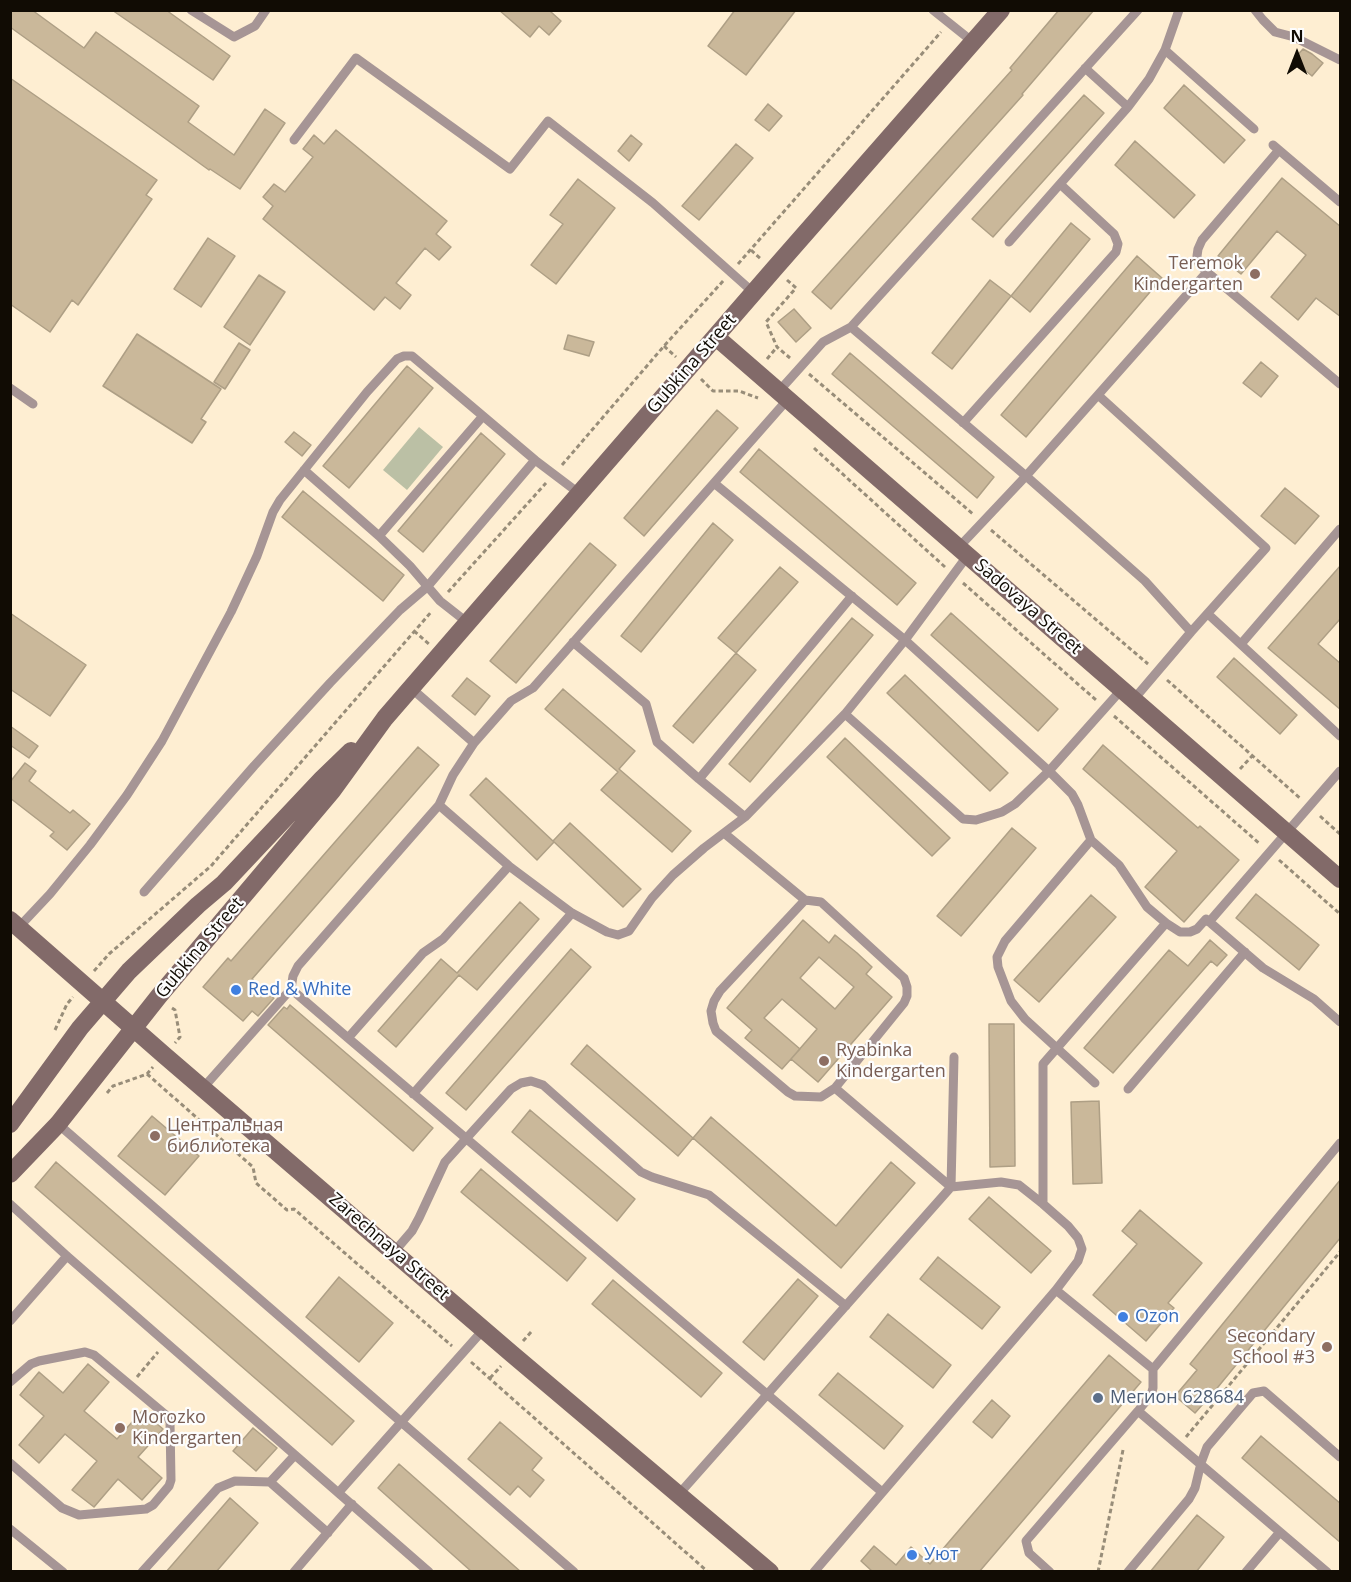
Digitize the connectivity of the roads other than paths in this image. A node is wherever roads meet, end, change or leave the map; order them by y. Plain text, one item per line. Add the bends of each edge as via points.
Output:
1 (191, 10) edge
2 (266, 10) edge
3 (933, 10) edge
4 (1001, 10) edge
5 (1138, 10) edge
6 (1179, 10) edge
7 (1255, 10) edge
8 (973, 42) junction
9 (1166, 50) junction
10 (1341, 60) edge
11 (1085, 68) junction
12 (1128, 107) junction
13 (1254, 129) dead end
14 (294, 141) dead end
15 (1060, 184) junction
16 (1341, 202) edge
17 (1009, 242) dead end
18 (1207, 272) junction
19 (754, 293) junction
20 (851, 327) junction
21 (716, 337) junction
22 (1341, 384) edge
23 (10, 388) edge
24 (783, 395) junction
25 (1098, 395) junction
26 (33, 404) dead end
27 (483, 416) junction
28 (963, 423) junction
29 (535, 460) junction
30 (304, 470) junction
31 (1026, 476) junction
32 (714, 483) junction
33 (580, 494) junction
34 (1341, 529) edge
35 (379, 536) junction
36 (964, 551) junction
37 (428, 587) junction
38 (852, 596) junction
39 (1208, 614) junction
40 (468, 623) junction
41 (1191, 632) junction
42 (905, 640) junction
43 (573, 642) junction
44 (1241, 644) junction
45 (411, 688) junction
46 (1128, 694) junction
47 (845, 714) junction
48 (385, 718) junction
49 (1341, 736) edge
50 (474, 743) junction
51 (1049, 771) junction
52 (1341, 771) edge
53 (699, 779) junction
54 (439, 805) junction
55 (745, 817) junction
56 (1287, 832) junction
57 (724, 833) junction
58 (1090, 840) junction
59 (509, 866) junction
60 (1341, 879) edge
61 (144, 892) dead end
62 (805, 900) junction
63 (572, 913) junction
64 (1209, 922) junction
65 (1166, 923) junction
66 (15, 924) edge
67 (1245, 952) junction
68 (291, 989) junction
69 (103, 1001) junction
70 (1341, 1022) edge
71 (134, 1028) junction
72 (348, 1038) junction
73 (1056, 1048) junction
74 (954, 1057) dead end
75 (1095, 1083) dead end
76 (202, 1088) junction
77 (835, 1088) junction
78 (1128, 1089) dead end
79 (413, 1094) junction
80 (10, 1124) edge
81 (58, 1124) junction
82 (466, 1139) junction
83 (1341, 1143) edge
84 (10, 1174) edge
85 (951, 1187) junction
86 (10, 1204) edge
87 (1043, 1204) junction
88 (394, 1252) junction
89 (67, 1256) junction
90 (1056, 1290) junction
91 (846, 1306) junction
92 (10, 1321) edge
93 (484, 1329) junction
94 (1153, 1369) junction
95 (10, 1382) edge
96 (767, 1395) junction
97 (1138, 1411) junction
98 (402, 1422) junction
99 (295, 1455) junction
100 (1341, 1457) edge
101 (10, 1463) edge
102 (1201, 1463) junction
103 (270, 1482) junction
104 (339, 1492) junction
105 (882, 1492) junction
106 (679, 1494) junction
107 (352, 1504) junction
108 (10, 1529) edge
109 (1280, 1532) junction
110 (328, 1533) junction
111 (63, 1572) edge
112 (142, 1572) edge
113 (294, 1572) edge
114 (429, 1572) edge
115 (574, 1572) edge
116 (770, 1572) edge
117 (814, 1572) edge
118 (1050, 1572) edge
119 (1128, 1572) edge
120 (1246, 1572) edge
121 (1327, 1572) edge

1 - 2 lane via 234,38 255,26
3 - 8 lane
4 - 8 main road, Gubkina Street
5 - 11 lane
6 - 9 lane
7 - 10 lane via 1275,32
8 - 19 main road, Gubkina Street
9 - 12 lane
9 - 13 lane
11 - 12 lane
11 - 20 lane
12 - 15 lane
14 - 19 lane via 356,58 510,169 548,121 653,203
15 - 17 lane
15 - 28 lane via 1114,234 1116,252
16 - 18 lane via 1276,148 1202,240 1197,256
18 - 22 lane
18 - 25 lane
19 - 21 main road, Gubkina Street
20 - 24 lane via 824,342 800,367
20 - 28 lane
21 - 24 main road, Sadovaya Street
21 - 33 main road, Gubkina Street
23 - 26 lane
24 - 32 lane via 776,413
24 - 36 main road, Sadovaya Street
25 - 31 lane
25 - 39 lane via 1266,548
27 - 29 lane
27 - 30 lane via 412,356 404,356 367,392
27 - 35 lane
28 - 31 lane
29 - 33 lane
29 - 37 lane
30 - 35 lane
30 - 66 lane via 273,512 231,612 162,741 127,795 50,894
31 - 36 lane via 982,522
31 - 41 lane via 1145,581
32 - 38 lane
32 - 43 lane
33 - 40 main road, Gubkina Street
34 - 44 lane
35 - 37 lane
36 - 42 lane via 954,574
36 - 46 main road, Sadovaya Street
37 - 40 lane
37 - 61 lane via 400,610 330,683
38 - 42 lane
38 - 53 lane
39 - 41 lane
39 - 44 lane
40 - 45 main road, Gubkina Street
41 - 46 lane via 1157,672
42 - 47 lane
42 - 51 lane
43 - 50 lane via 533,688 511,701
43 - 53 lane via 646,704 657,742
44 - 49 lane
45 - 48 main road, Gubkina Street
45 - 50 lane
46 - 51 lane via 1105,708
46 - 56 main road, Sadovaya Street
47 - 51 lane via 963,819 976,820 1002,812
47 - 55 lane
48 - 69 main road, Gubkina Street via 321,779 224,883 141,958
48 - 71 main road, Gubkina Street via 332,791
50 - 54 lane
51 - 58 lane via 1072,794
52 - 56 lane
53 - 55 lane
54 - 59 lane
54 - 68 lane via 298,966
55 - 57 lane
56 - 60 main road, Sadovaya Street
56 - 64 lane
57 - 62 lane
57 - 63 lane via 673,875 629,931 618,935 607,932
58 - 65 lane via 1119,865 1147,907
58 - 73 lane via 1005,940 997,957 1011,1001
59 - 63 lane
59 - 72 lane via 443,939 423,953
62 - 77 lane via 821,902 904,978 907,987 904,1002
62 - 77 lane via 720,991 711,1011 716,1031 788,1092 821,1097
63 - 79 lane
64 - 65 lane via 1206,919 1197,930 1180,932
64 - 67 lane
65 - 73 lane
66 - 69 main road, Zarechnaya Street
67 - 70 lane
67 - 78 lane
68 - 72 lane
68 - 76 lane
69 - 71 main road, Zarechnaya Street
69 - 80 main road, Gubkina Street
71 - 76 main road, Zarechnaya Street
71 - 81 main road, Gubkina Street
72 - 79 lane
73 - 75 lane
73 - 87 lane via 1043,1064
74 - 85 lane
76 - 88 main road, Zarechnaya Street
77 - 85 lane
79 - 82 lane
81 - 84 main road, Gubkina Street
81 - 98 lane
82 - 88 lane via 445,1162 412,1231
82 - 91 lane via 511,1089 531,1081 543,1085 641,1172 709,1195
82 - 96 lane
83 - 94 lane
85 - 87 lane via 1000,1182 1019,1185
85 - 91 lane
86 - 89 lane
87 - 90 lane via 1068,1226 1082,1249 1078,1261
88 - 93 main road, Zarechnaya Street
89 - 92 lane
89 - 99 lane
90 - 94 lane
90 - 105 lane
91 - 96 lane
93 - 98 lane
93 - 106 main road, Zarechnaya Street
94 - 97 lane via 1151,1395
95 - 101 lane via 39,1361 85,1352 94,1354 167,1416 171,1480 146,1509 79,1515 62,1508
96 - 105 lane
96 - 106 lane
97 - 102 lane
97 - 118 lane via 1026,1541 1029,1553
98 - 104 lane
98 - 115 lane
99 - 103 lane
99 - 104 lane
100 - 102 lane via 1264,1392 1252,1393 1207,1447
102 - 109 lane
102 - 119 lane via 1189,1499
103 - 110 lane
103 - 112 lane via 235,1481 218,1488
104 - 107 lane
105 - 117 lane
106 - 116 main road, Zarechnaya Street
107 - 110 lane
107 - 114 lane
108 - 111 lane
109 - 120 lane
109 - 121 lane
110 - 113 lane

